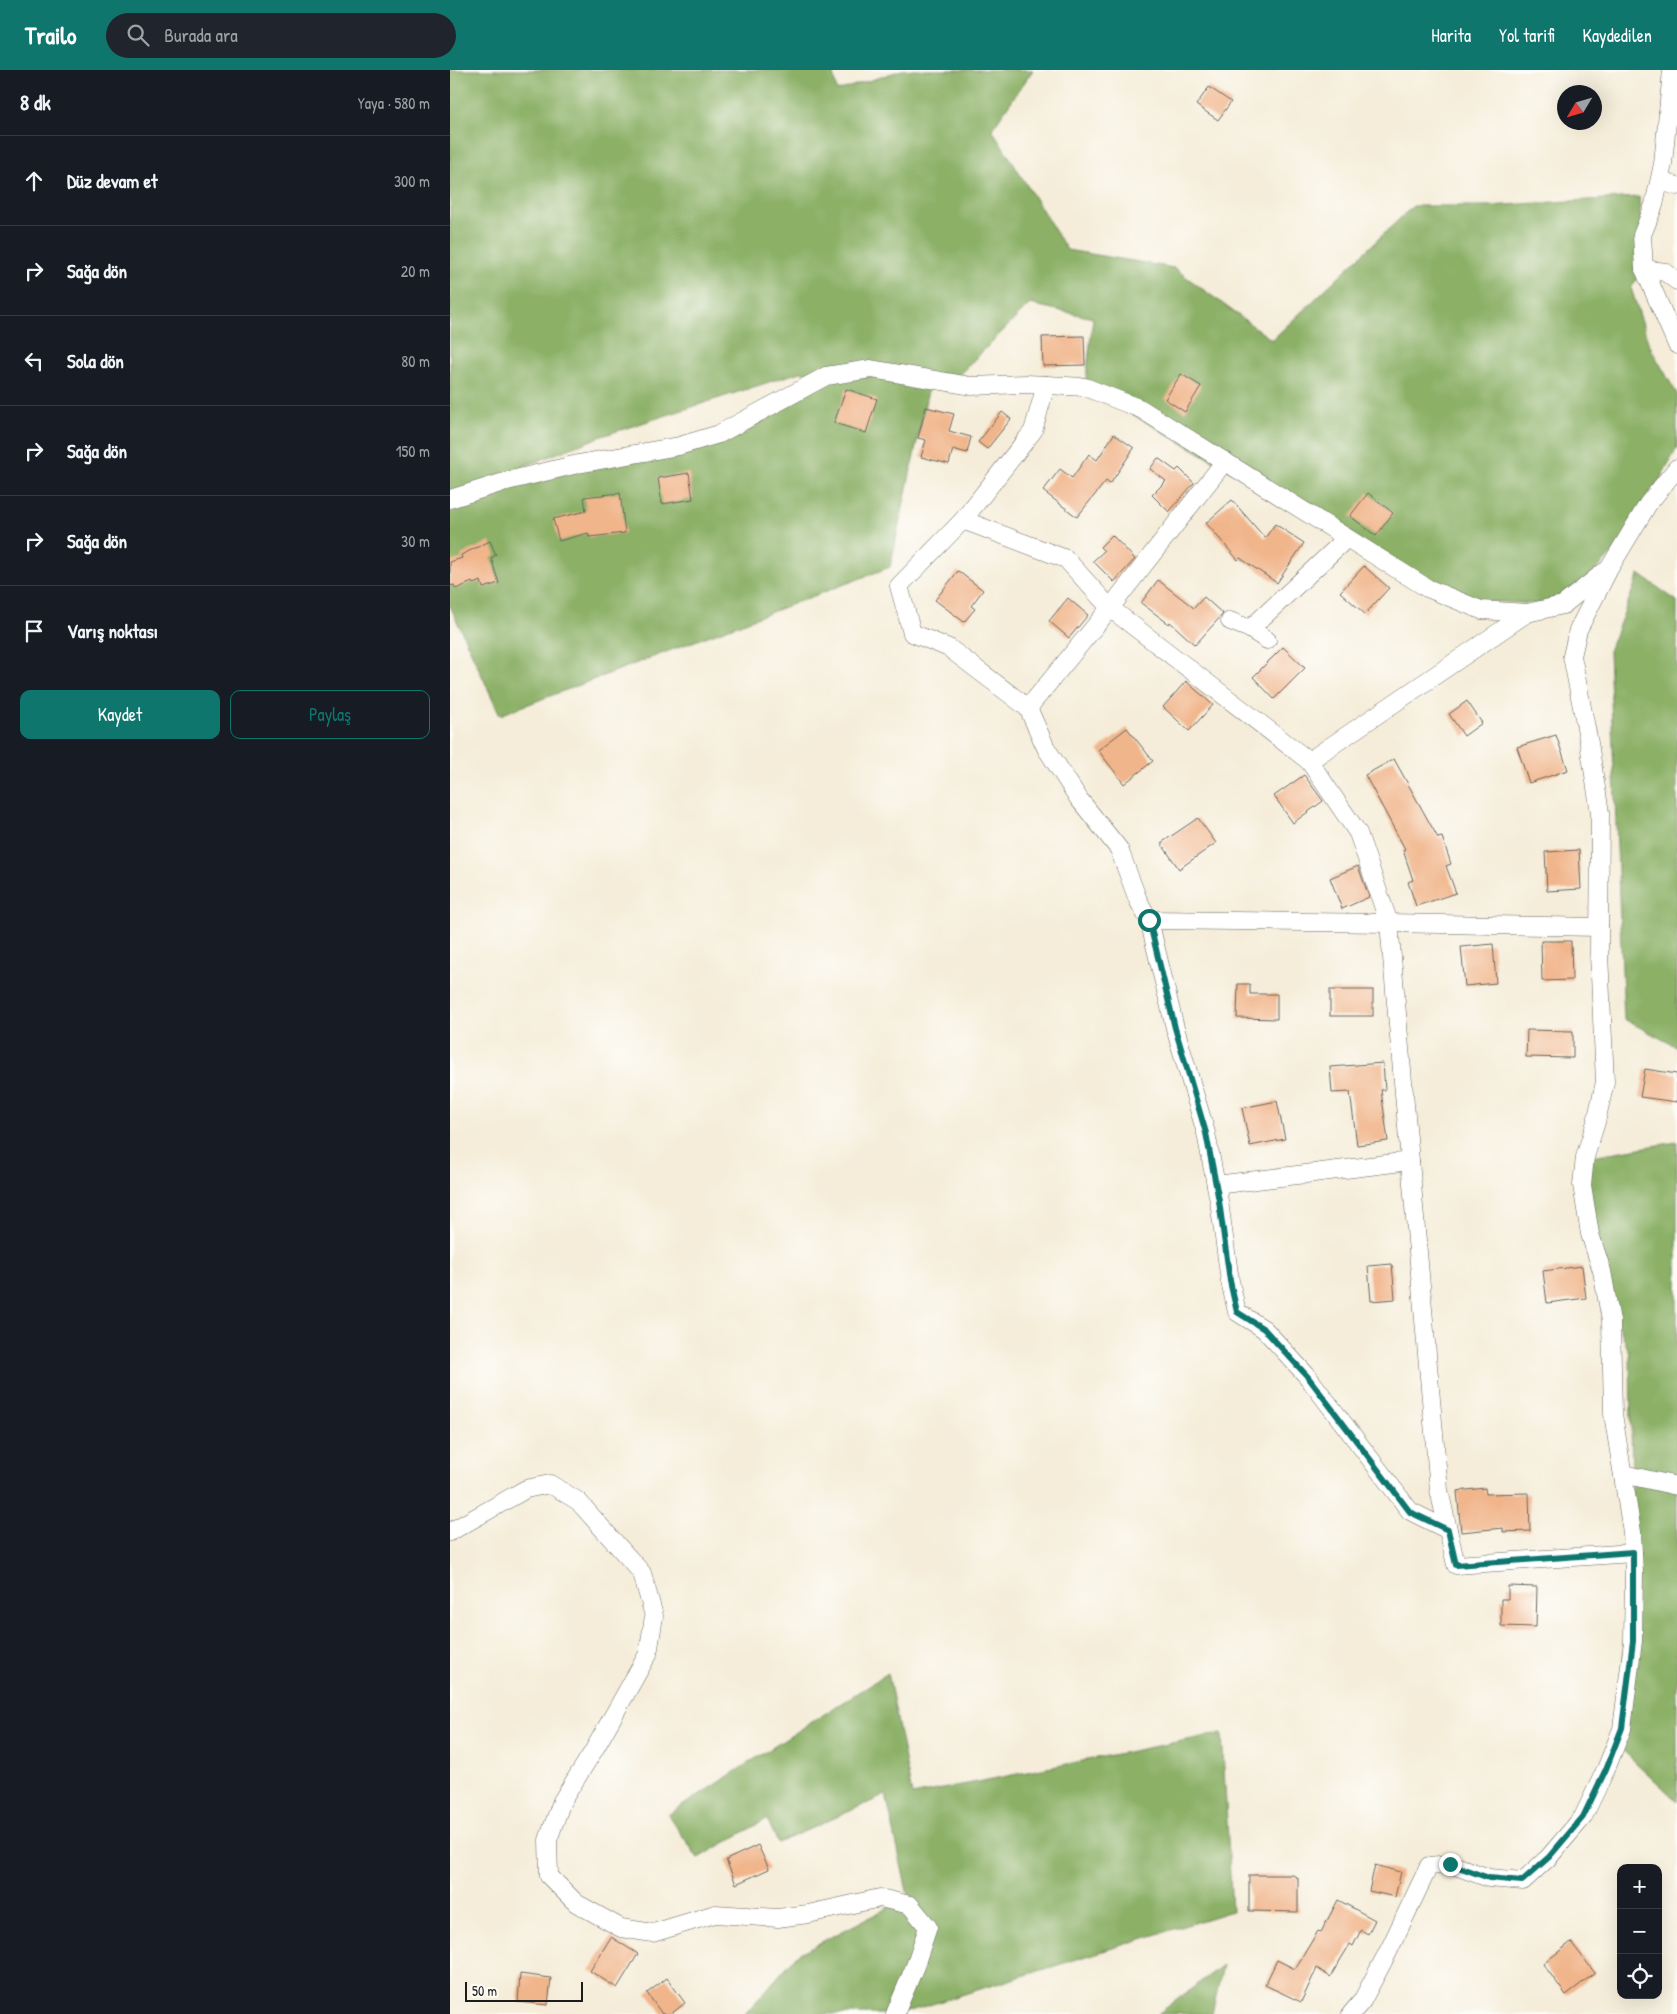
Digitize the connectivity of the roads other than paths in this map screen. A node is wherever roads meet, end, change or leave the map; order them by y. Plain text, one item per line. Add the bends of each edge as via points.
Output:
1 (1672, 70) edge
2 (1660, 181) junction
3 (1677, 186) edge
4 (1644, 269) junction
5 (1677, 281) edge
6 (1677, 345) edge
7 (1046, 385) junction
8 (1225, 461) junction
9 (1677, 468) edge
10 (450, 499) edge
11 (963, 520) junction
12 (1347, 538) junction
13 (1610, 567) junction
14 (1110, 608) junction
15 (1527, 612) junction
16 (1230, 621) dead end
17 (1250, 629) junction
18 (1267, 640) dead end
19 (1028, 708) junction
20 (1309, 761) junction
21 (1149, 920) junction
22 (1389, 923) junction
23 (1599, 927) junction
24 (1410, 1161) junction
25 (1216, 1185) junction
26 (1623, 1474) junction
27 (1677, 1486) edge
28 (1448, 1530) junction
29 (450, 1532) edge
30 (1633, 1552) junction
31 (895, 2014) edge
32 (1351, 2014) edge

1 - 2 street
2 - 3 street
2 - 4 street via 1642,235
4 - 5 street via 1665,272
4 - 6 street
7 - 8 street via 1085,386 1141,409
7 - 10 street via 971,386 870,369 826,376 719,434 679,446 578,464 507,481
7 - 11 street via 1033,431
8 - 12 street
8 - 14 street
9 - 13 street via 1648,504
11 - 14 street via 1066,559
11 - 19 street via 899,586 912,633 950,648
12 - 15 street via 1427,588 1473,607
12 - 17 street
13 - 15 street via 1563,605
13 - 23 street via 1578,630 1572,656 1600,814
14 - 19 street
14 - 20 street
15 - 20 street
16 - 17 street
17 - 18 street
19 - 21 street via 1046,748 1079,799 1118,849
20 - 22 street via 1358,833
21 - 22 street
21 - 25 street via 1175,1028 1206,1133
22 - 23 street
22 - 24 street
23 - 26 street via 1605,1082 1585,1157 1582,1185 1611,1321 1613,1414
24 - 25 street
24 - 28 street via 1439,1490
25 - 28 street via 1237,1312 1264,1329 1308,1377 1410,1512
26 - 27 street
26 - 30 street
28 - 30 street via 1456,1565
29 - 31 street via 526,1489 550,1484 578,1501 642,1573 654,1616 648,1654 562,1801 548,1840 549,1876 576,1903 621,1928 653,1933 715,1914 778,1918 880,1898 910,1905 928,1927
30 - 32 street via 1633,1641 1622,1728 1583,1817 1549,1857 1522,1881 1489,1878 1450,1864 1429,1866 1389,1950 1362,2001

